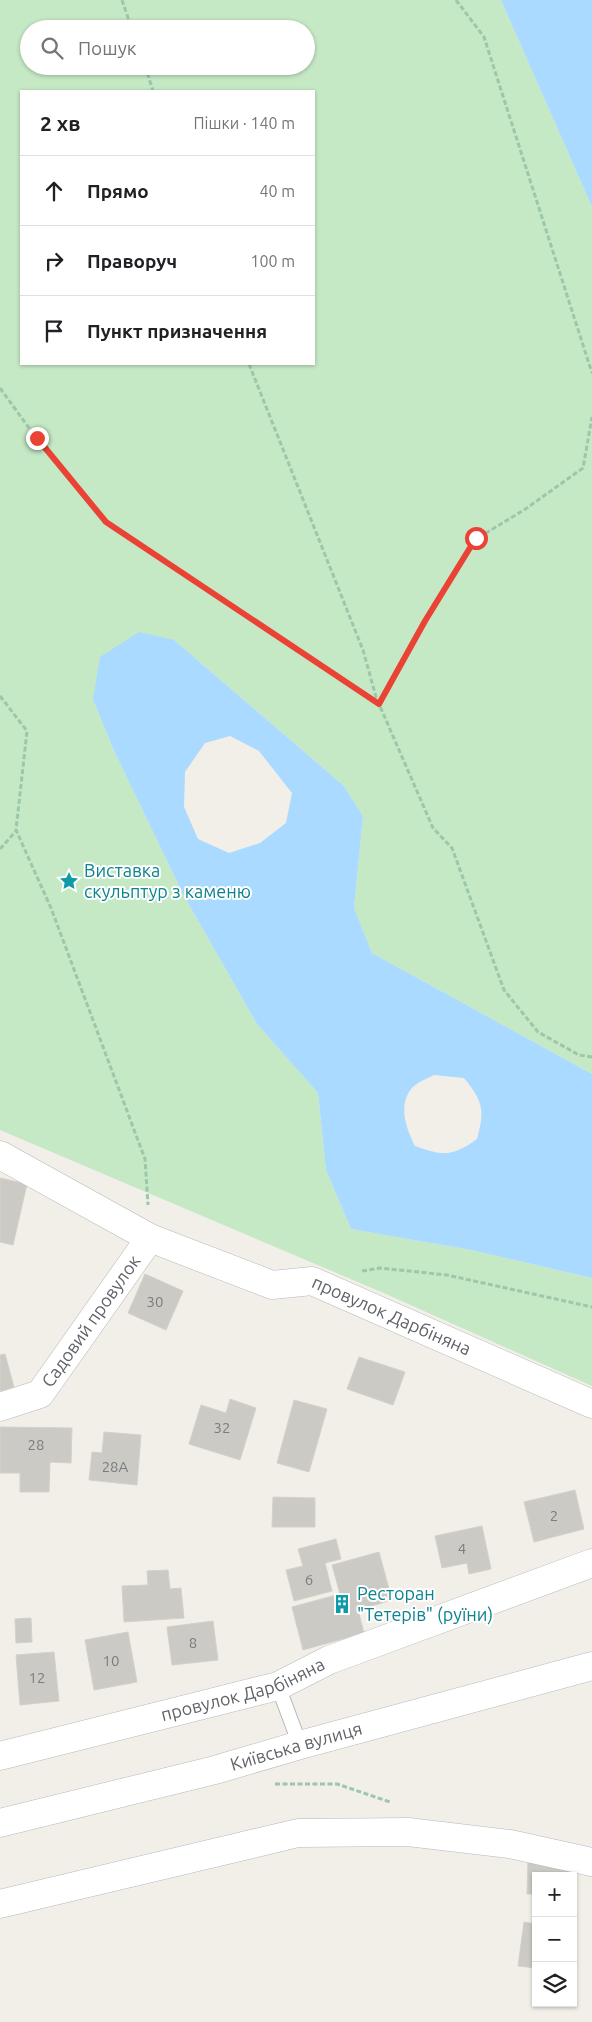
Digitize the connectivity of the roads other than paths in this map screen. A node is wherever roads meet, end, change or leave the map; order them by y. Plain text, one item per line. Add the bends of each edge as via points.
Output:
1 (0, 1155) edge
2 (150, 1238) junction
3 (592, 1404) edge
4 (0, 1407) edge
5 (592, 1563) edge
6 (592, 1666) edge
7 (278, 1686) junction
8 (300, 1745) junction
9 (0, 1756) edge
10 (0, 1823) edge
11 (592, 1862) edge
12 (0, 1904) edge

1 - 2 street, провулок Дарбіняна
2 - 3 street, провулок Дарбіняна via 272,1286 312,1281
2 - 4 street, Садовий провулок via 40,1394
5 - 7 street, провулок Дарбіняна via 329,1660
6 - 8 street, Київська вулиця
7 - 8 lane
7 - 9 street, провулок Дарбіняна
8 - 10 street, Київська вулиця via 216,1770
11 - 12 street via 519,1846 408,1832 298,1833

